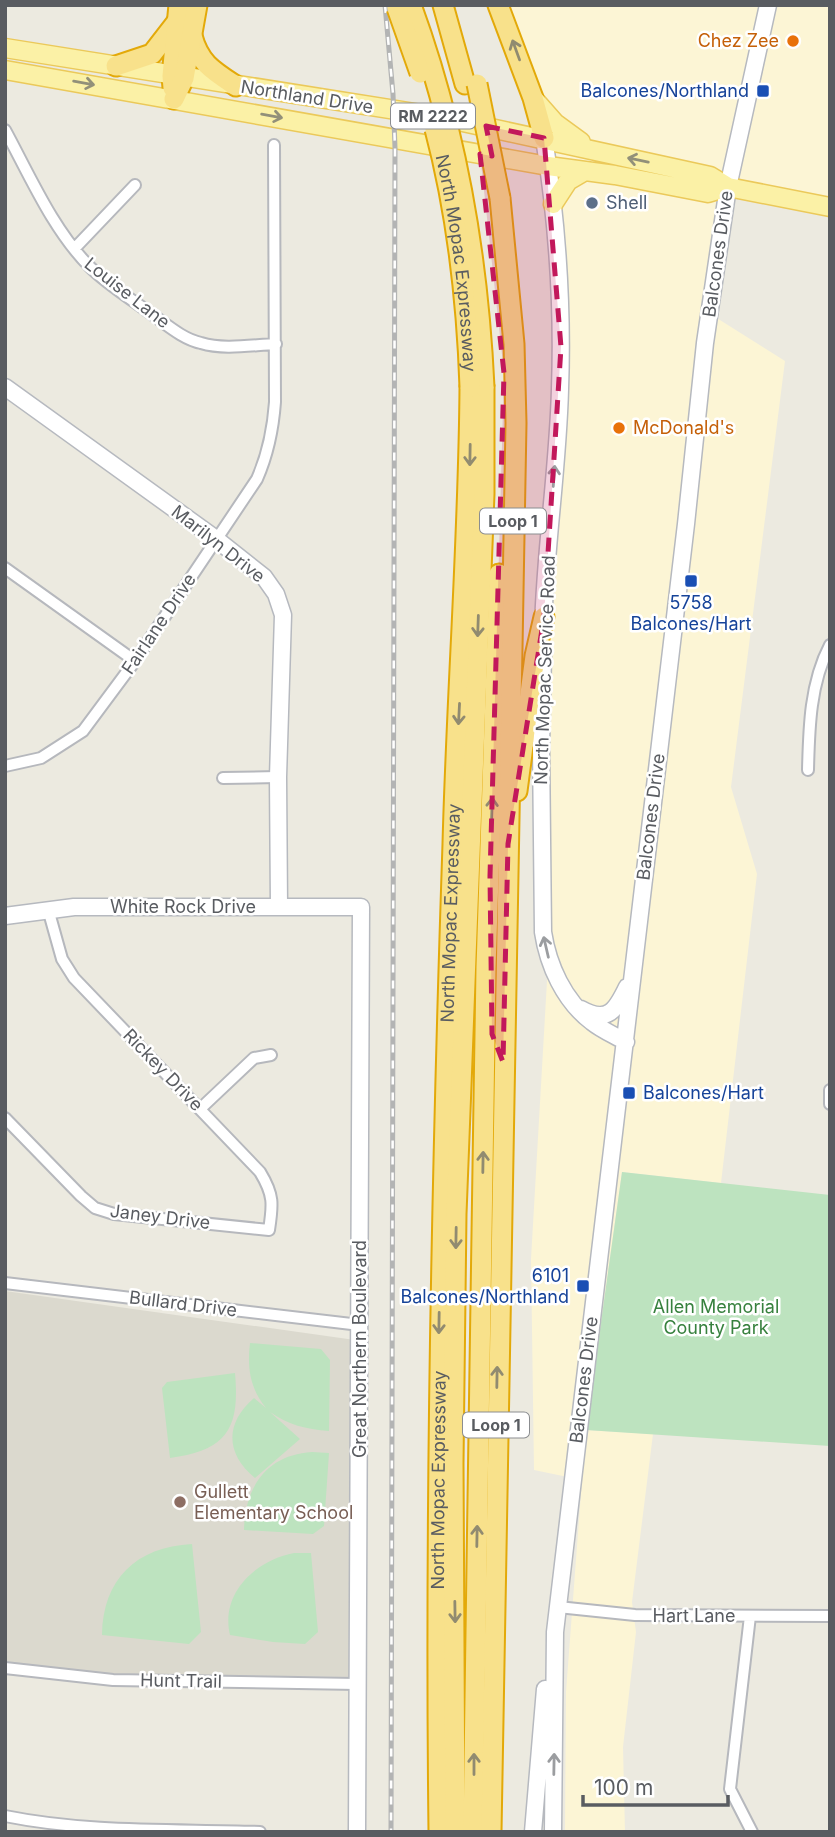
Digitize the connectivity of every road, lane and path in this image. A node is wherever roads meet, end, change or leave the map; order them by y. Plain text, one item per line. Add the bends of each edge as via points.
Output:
1 (197, 5) edge
2 (443, 5) edge
3 (455, 5) edge
4 (498, 5) edge
5 (768, 5) edge
6 (400, 6) edge
7 (182, 21) edge
8 (5, 48) edge
9 (116, 66) junction
10 (5, 70) edge
11 (178, 77) junction
12 (470, 84) junction
13 (236, 86) junction
14 (533, 98) junction
15 (174, 99) junction
16 (5, 130) edge
17 (544, 138) junction
18 (274, 145) dead end
19 (590, 148) junction
20 (548, 166) junction
21 (585, 172) junction
22 (135, 185) dead end
23 (728, 187) junction
24 (494, 199) junction
25 (553, 204) junction
26 (829, 210) edge
27 (74, 249) junction
28 (276, 344) junction
29 (5, 387) edge
30 (477, 387) junction
31 (216, 539) junction
32 (5, 568) edge
33 (544, 617) junction
34 (830, 645) edge
35 (135, 661) junction
36 (5, 766) edge
37 (808, 770) dead end
38 (278, 777) junction
39 (223, 778) dead end
40 (508, 844) junction
41 (470, 851) junction
42 (490, 876) junction
43 (279, 907) junction
44 (361, 907) joint
45 (48, 909) junction
46 (5, 916) edge
47 (633, 976) junction
48 (577, 1007) junction
49 (448, 1010) junction
50 (626, 1042) junction
51 (271, 1055) dead end
52 (503, 1062) junction
53 (830, 1090) edge
54 (830, 1104) edge
55 (200, 1109) junction
56 (5, 1118) edge
57 (269, 1230) joint
58 (5, 1283) edge
59 (360, 1325) junction
60 (558, 1607) junction
61 (750, 1616) junction
62 (830, 1616) edge
63 (439, 1619) junction
64 (555, 1632) junction
65 (5, 1668) edge
66 (358, 1684) junction
67 (5, 1816) edge
68 (455, 1822) edge
69 (260, 1832) edge
70 (357, 1832) edge
71 (439, 1832) edge
72 (473, 1832) edge
73 (491, 1832) edge
74 (533, 1832) edge
75 (553, 1832) edge
76 (752, 1832) edge

1 - 7 highway
2 - 12 highway
3 - 12 highway, Loop 1
14 -> 4 highway
5 - 23 street, Balcones Drive
6 - 30 highway, North Mopac Expressway / Loop 1, bridge via 446,180
7 - 9 highway via 152,54
7 - 11 highway
7 - 13 highway via 200,58
8 - 9 main road, Northland Drive / RM 2222
9 - 11 main road, Northland Drive / RM 2222
10 -> 15 main road, Northland Drive / RM 2222
11 - 13 main road, Northland Drive / RM 2222
11 - 15 highway
12 - 24 highway, Loop 1, bridge
13 - 17 main road, Northland Drive / RM 2222
14 - 17 highway
14 - 19 main road via 557,124
15 -> 20 main road, Northland Drive / RM 2222
16 - 27 street, Louise Lane
17 - 19 main road, Northland Drive / RM 2222
17 - 20 street, North Mopac Service Road
18 - 28 street, Fairlane Drive
23 -> 19 main road, Northland Drive / RM 2222 via 710,176
20 - 21 main road, Northland Drive / RM 2222
20 - 25 street, North Mopac Service Road
21 - 23 main road, Northland Drive / RM 2222 via 708,193
21 - 25 main road via 568,181
22 - 27 street
23 - 26 main road, Northland Drive / RM 2222
23 - 47 street, Balcones Drive via 705,344
24 - 40 highway, Loop 1 via 511,305 516,423
42 -> 24 highway via 504,429
33 -> 25 street, North Mopac Service Road via 561,358
27 - 28 street, Louise Lane via 110,284 198,343 219,347
28 - 31 street, Fairlane Drive via 273,432 267,456 257,479
29 - 31 street, Marilyn Drive
30 -> 41 highway via 484,494
30 -> 49 highway, North Mopac Expressway / Loop 1
31 - 35 street, Fairlane Drive
31 - 38 street, Marilyn Drive via 264,577 283,615
32 - 35 street
33 - 40 highway
48 -> 33 street, North Mopac Service Road via 553,970 543,932
34 - 37 street via 815,689
35 - 36 street, Fairlane Drive via 83,731 41,758
38 - 39 street
38 - 43 street, Marilyn Drive
40 - 52 highway, Loop 1
41 - 49 highway
41 -> 68 highway via 455,1269
42 - 52 highway via 492,1034
72 -> 42 highway
43 - 44 street, White Rock Drive
43 - 45 street, White Rock Drive
44 - 59 street, Great Northern Boulevard
45 - 46 street, White Rock Drive
45 - 55 street, Rickey Drive via 62,959 74,978
47 - 48 street via 611,1013 596,1015
47 - 50 street, Balcones Drive
48 - 50 street, North Mopac Service Road via 591,1022
49 -> 63 highway, North Mopac Expressway / Loop 1 via 439,1324
50 - 60 street, Balcones Drive
51 - 55 street via 254,1058
73 -> 52 highway, Loop 1
53 - 54 street
55 - 57 street, Rickey Drive via 270,1188
56 - 57 street, Janey Drive via 95,1208 114,1214
58 - 59 street, Bullard Drive
59 - 66 street, Great Northern Boulevard
60 - 61 street, Hart Lane via 635,1615
60 - 64 street, Balcones Drive
61 - 62 street, Hart Lane
61 - 76 street via 730,1789
63 - 68 highway
63 - 71 highway, North Mopac Expressway / Loop 1
64 - 74 street, Balcones Drive via 547,1671
75 -> 64 street, Balcones Drive
65 - 66 street, Hunt Trail via 113,1680
66 - 70 street, Great Northern Boulevard
67 - 69 street via 76,1827

